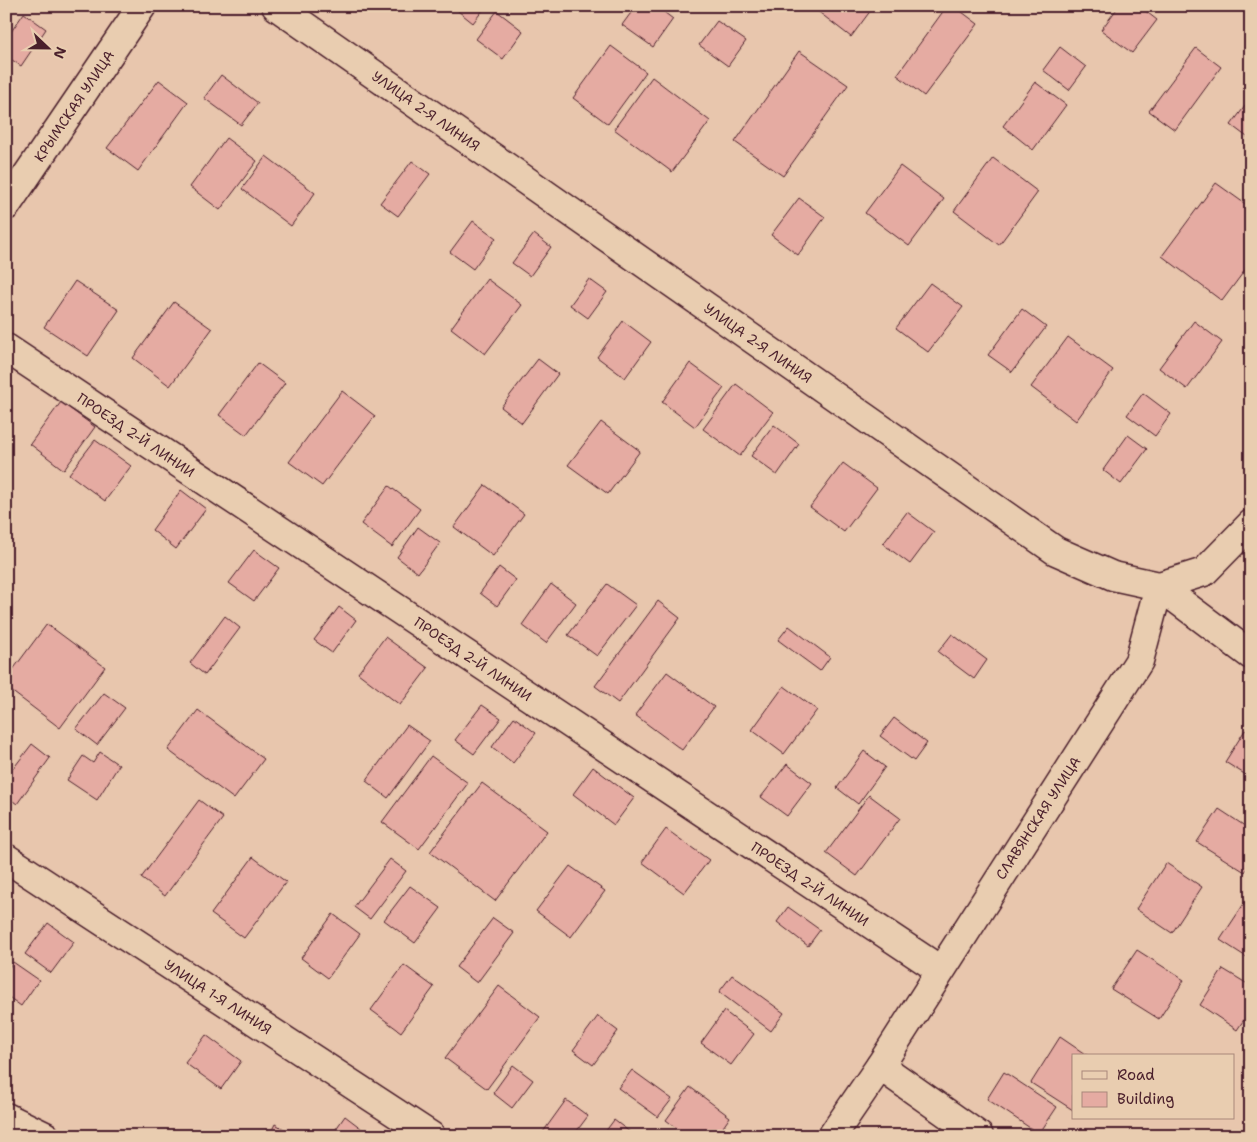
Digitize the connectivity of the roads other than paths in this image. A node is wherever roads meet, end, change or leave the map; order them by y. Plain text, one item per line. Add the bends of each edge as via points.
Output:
1 (142, 6) edge
2 (276, 6) edge
3 (6, 206) edge
4 (6, 348) edge
5 (1251, 524) edge
6 (1159, 586) junction
7 (1251, 655) edge
8 (6, 858) edge
9 (940, 970) junction
10 (880, 1066) junction
11 (6, 1117) edge
12 (45, 1136) edge
13 (431, 1136) edge
14 (832, 1136) edge
15 (978, 1136) edge

1 - 3 street, КРЫМСКАЯ УЛИЦА
2 - 6 street, УЛИЦА 2-Я ЛИНИЯ via 1056,551 1113,576
4 - 9 street, ПРОЕЗД 2-Й ЛИНИИ
5 - 6 street via 1204,572
6 - 7 street, УЛИЦА 2-Я ЛИНИЯ
6 - 9 street, СЛАВЯНСКАЯ УЛИЦА via 1139,662
8 - 13 street, УЛИЦА 1-Я ЛИНИЯ
9 - 10 street, СЛАВЯНСКАЯ УЛИЦА
10 - 14 street, СЛАВЯНСКАЯ УЛИЦА
10 - 15 street
11 - 12 street

